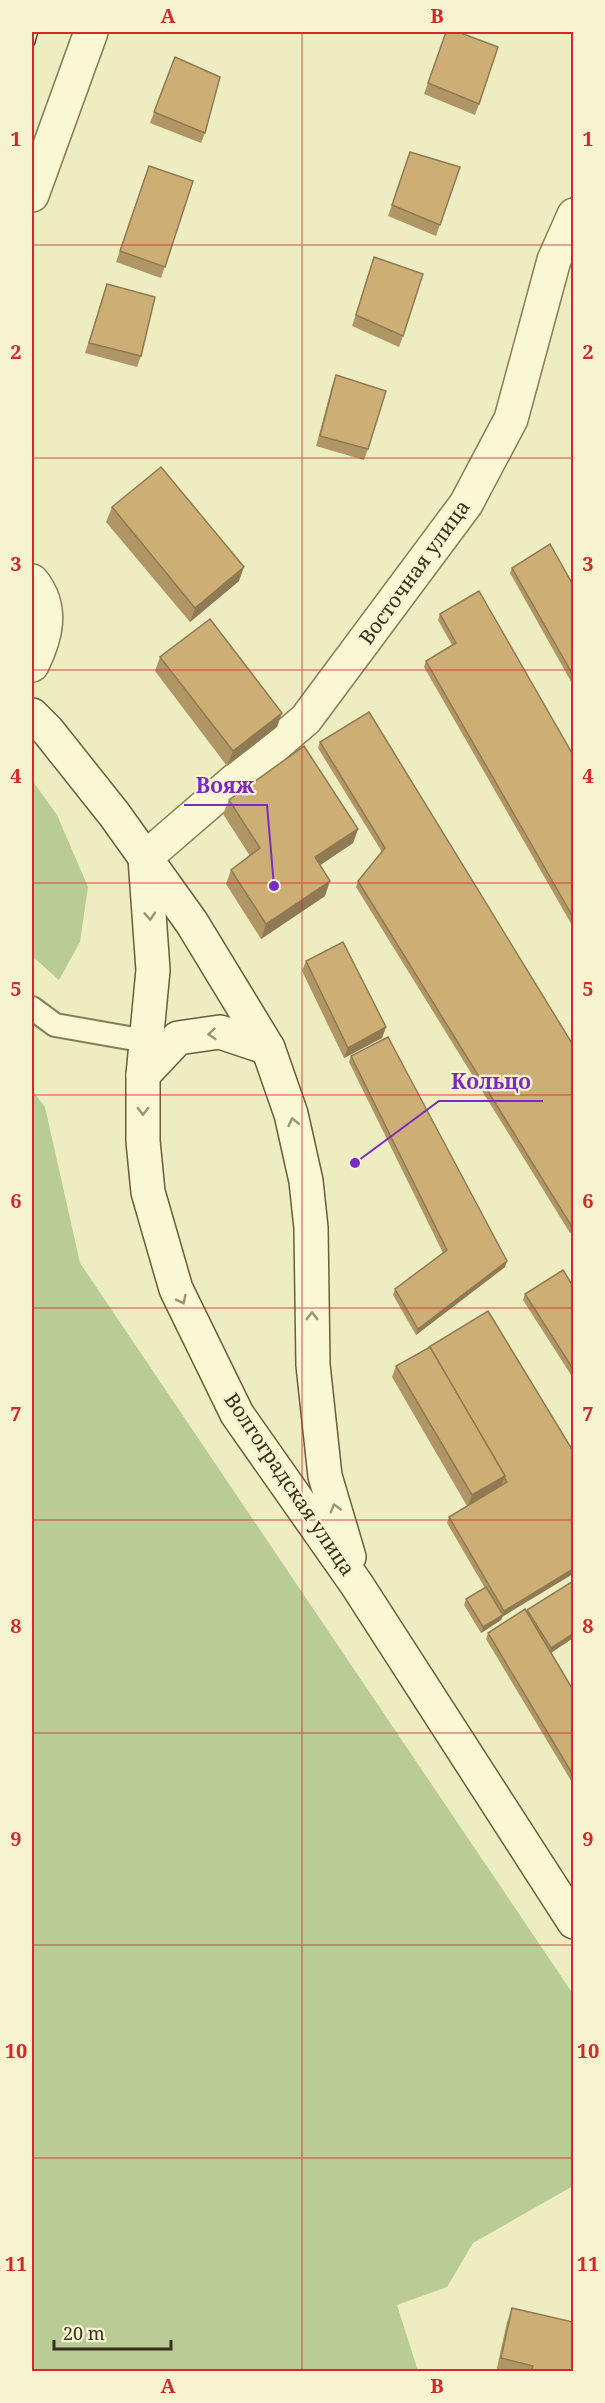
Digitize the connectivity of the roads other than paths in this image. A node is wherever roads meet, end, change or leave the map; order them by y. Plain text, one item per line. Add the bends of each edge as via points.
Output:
1 (91, 32) edge
2 (32, 195) edge
3 (573, 215) edge
4 (32, 581) edge
5 (32, 665) edge
6 (32, 715) edge
7 (145, 858) junction
8 (32, 1008) edge
9 (146, 1041) junction
10 (268, 1048) junction
11 (143, 1075) junction
12 (357, 1585) junction
13 (573, 1922) edge

1 - 2 main road
3 - 7 main road, Восточная улица via 554,260 511,419 466,504 306,719
4 - 5 main road via 48,622
6 - 7 main road
7 -> 9 main road, Волгоградская улица via 153,970
7 - 10 main road via 192,923
8 - 9 lane via 55,1025
9 - 11 main road, Волгоградская улица
10 -> 11 main road via 220,1032 178,1038
12 -> 10 main road via 325,1476 312,1365 311,1228 306,1181 291,1114
11 -> 12 main road, Волгоградская улица via 147,1192 176,1289 237,1414
12 - 13 main road, Волгоградская улица

